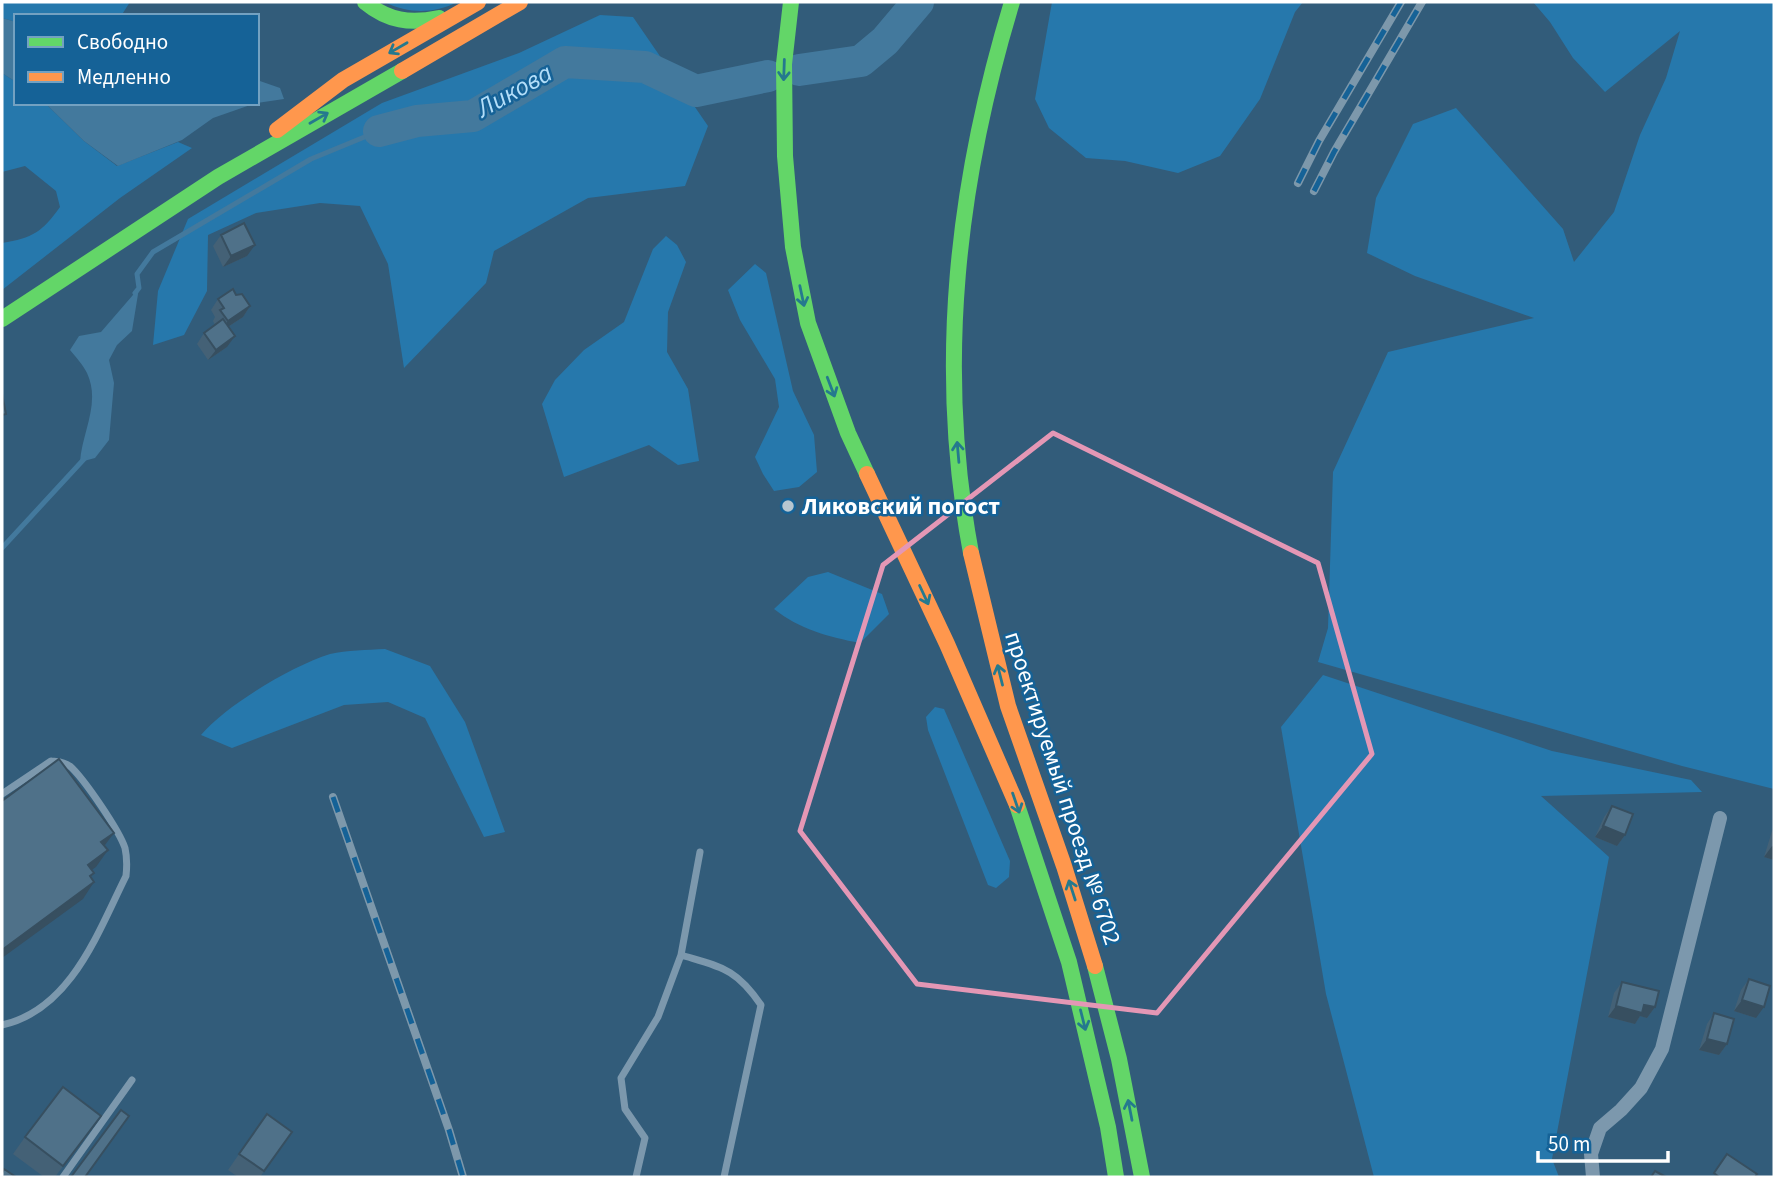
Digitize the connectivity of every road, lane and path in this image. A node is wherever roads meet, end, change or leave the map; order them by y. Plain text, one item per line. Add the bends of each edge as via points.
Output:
1 (365, 2) edge
2 (472, 2) edge
3 (478, 2) edge
4 (520, 2) edge
5 (792, 2) edge
6 (1012, 2) edge
7 (218, 177) junction
8 (2, 319) edge
9 (2, 794) edge
10 (1720, 818) dead end
11 (700, 852) dead end
12 (681, 955) junction
13 (2, 1025) edge
14 (132, 1080) dead end
15 (63, 1177) edge
16 (636, 1177) edge
17 (724, 1177) edge
18 (1116, 1177) edge
19 (1142, 1177) edge
20 (1593, 1177) edge

1 - 2 main road via 390,19 409,23 439,18
3 -> 7 main road via 344,80
7 -> 4 main road
5 -> 18 main road, проектируемый проезд № 6702 via 784,64 785,156 793,247 808,323 848,433 1014,796 1069,962
19 -> 6 main road, проектируемый проезд № 6702 via 1128,1099 1088,940 1006,702 978,589 962,497 953,390 955,281 981,110
7 - 8 main road
9 - 13 lane via 51,761 71,766 110,819 125,847 127,862 126,876 84,960 45,1004
10 - 20 street via 1662,1049 1641,1088 1600,1128 1591,1154
11 - 12 lane
12 - 16 lane via 658,1017 621,1078 625,1109 645,1138
12 - 17 lane via 727,969 748,985 761,1005
14 - 15 lane

